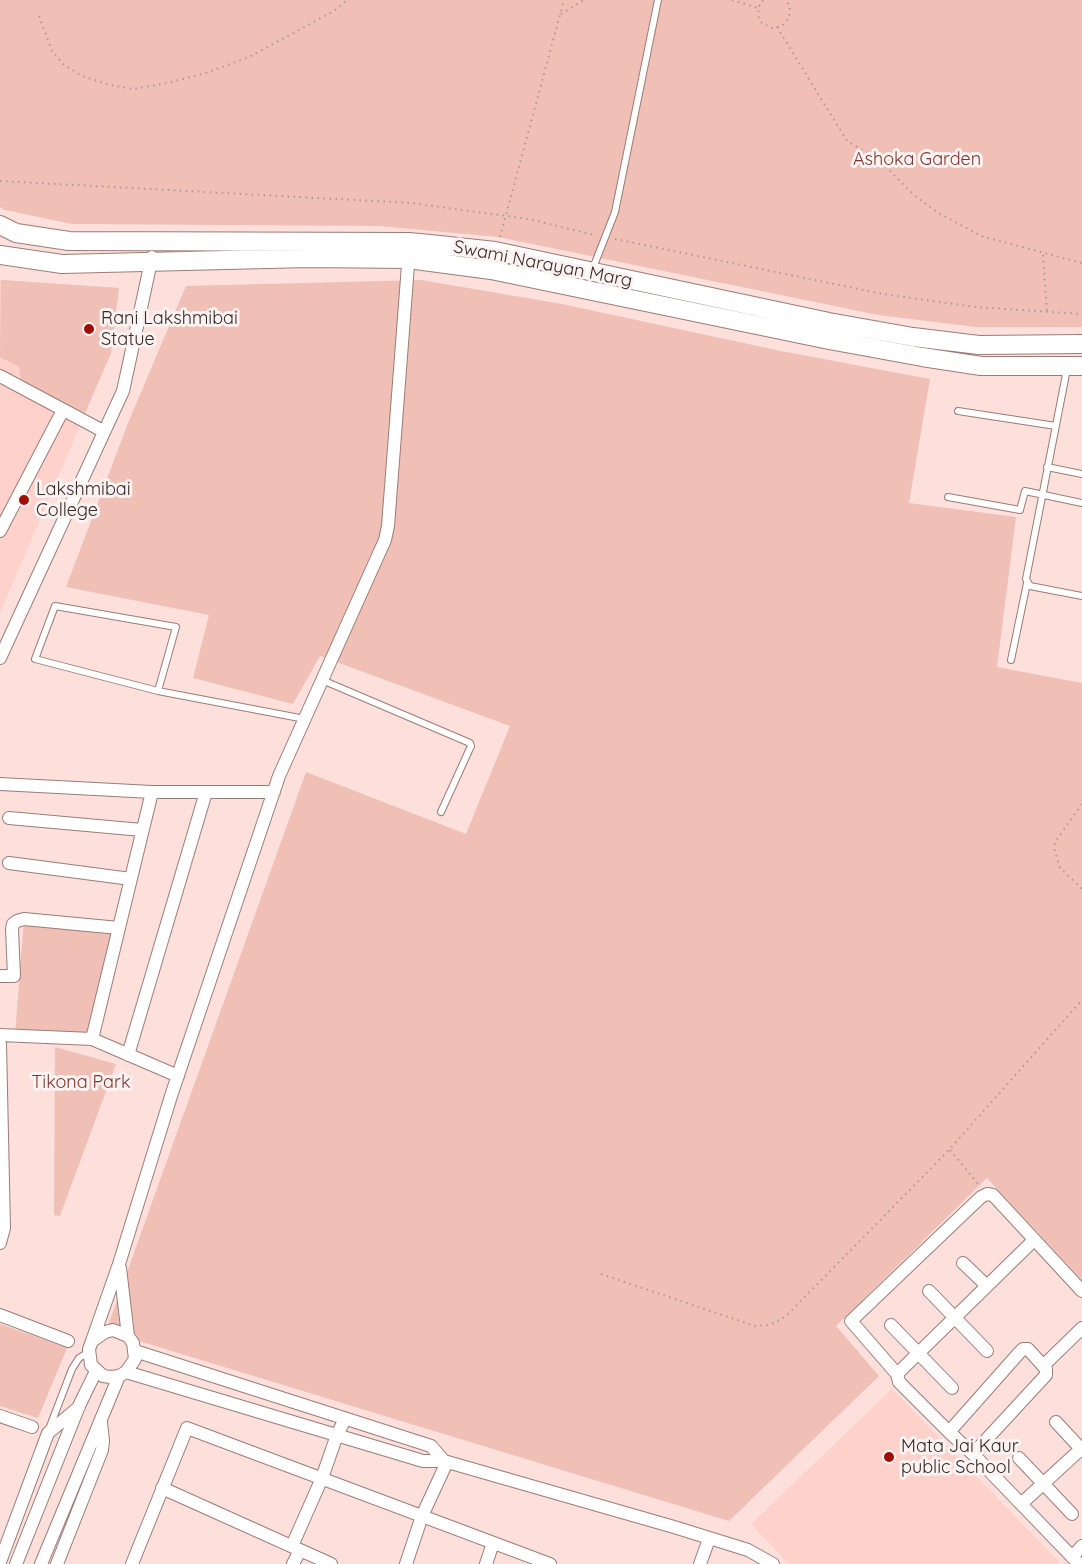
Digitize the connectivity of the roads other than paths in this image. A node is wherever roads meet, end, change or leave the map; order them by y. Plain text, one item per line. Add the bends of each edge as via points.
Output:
1 (658, 0) edge
2 (0, 225) edge
3 (156, 241) junction
4 (409, 250) junction
5 (0, 256) edge
6 (151, 261) junction
7 (592, 272) junction
8 (1082, 344) edge
9 (1075, 366) edge
10 (0, 376) edge
11 (63, 410) junction
12 (958, 411) dead end
13 (1056, 426) junction
14 (103, 431) junction
15 (1047, 467) junction
16 (1082, 474) edge
17 (1042, 493) junction
18 (948, 497) dead end
19 (1082, 503) edge
20 (0, 531) edge
21 (1027, 583) junction
22 (1082, 596) edge
23 (0, 658) edge
24 (1011, 660) dead end
25 (322, 680) junction
26 (158, 691) junction
27 (305, 719) junction
28 (0, 784) edge
29 (152, 792) junction
30 (206, 792) junction
31 (274, 792) junction
32 (441, 812) dead end
33 (9, 818) dead end
34 (142, 830) junction
35 (9, 863) dead end
36 (131, 879) junction
37 (119, 928) junction
38 (0, 976) edge
39 (0, 1035) edge
40 (92, 1039) junction
41 (0, 1044) edge
42 (128, 1055) junction
43 (178, 1076) junction
44 (0, 1085) edge
45 (1, 1135) edge
46 (1034, 1240) junction
47 (0, 1243) edge
48 (963, 1263) dead end
49 (119, 1264) junction
50 (987, 1286) junction
51 (929, 1291) dead end
52 (1082, 1291) edge
53 (0, 1315) edge
54 (955, 1317) junction
55 (891, 1325) dead end
56 (1082, 1328) edge
57 (128, 1336) junction
58 (68, 1341) dead end
59 (90, 1347) junction
60 (135, 1351) junction
61 (987, 1351) dead end
62 (918, 1353) junction
63 (1043, 1366) junction
64 (96, 1371) junction
65 (122, 1374) junction
66 (897, 1374) junction
67 (952, 1388) dead end
68 (80, 1406) junction
69 (0, 1416) edge
70 (345, 1419) junction
71 (100, 1421) junction
72 (1056, 1422) dead end
73 (32, 1427) dead end
74 (48, 1432) junction
75 (949, 1432) junction
76 (337, 1435) junction
77 (1082, 1449) edge
78 (972, 1454) junction
79 (1019, 1458) dead end
80 (445, 1461) junction
81 (322, 1478) junction
82 (1043, 1484) junction
83 (162, 1488) junction
84 (1021, 1504) junction
85 (1072, 1514) dead end
86 (422, 1516) junction
87 (709, 1539) junction
88 (493, 1543) junction
89 (1082, 1546) edge
90 (296, 1548) junction
91 (1076, 1560) edge
92 (0, 1562) edge
93 (544, 1563) edge
94 (16, 1564) edge
95 (41, 1564) edge
96 (57, 1564) edge
97 (132, 1564) edge
98 (293, 1564) edge
99 (331, 1564) edge
100 (406, 1564) edge
101 (486, 1564) edge
102 (700, 1564) edge
103 (773, 1564) edge

1 - 7 lane via 615,212
2 - 3 main road, Swami Narayan Marg via 16,233 69,241
3 - 4 main road, Swami Narayan Marg
3 - 6 street
4 - 6 main road, Swami Narayan Marg via 309,258
4 - 7 main road, Swami Narayan Marg via 495,251
4 - 9 main road, Swami Narayan Marg via 922,357 981,366
4 - 25 street via 388,526
5 - 6 main road, Swami Narayan Marg via 62,264
6 - 14 street via 123,391
7 - 8 main road, Swami Narayan Marg via 913,337 979,345
9 - 13 lane
10 - 11 street
11 - 14 street
11 - 20 street
12 - 13 lane
13 - 15 lane
14 - 23 street
15 - 16 lane
15 - 17 lane
17 - 18 lane via 1025,491 1020,510
17 - 19 lane
17 - 21 lane
21 - 22 lane
21 - 24 lane
25 - 27 street
25 - 32 lane via 470,743
26 - 26 lane via 176,627 55,606 35,659
26 - 27 lane
27 - 31 street
28 - 29 street
29 - 30 street
29 - 34 street
30 - 31 street
30 - 42 street
31 - 43 street
33 - 34 street
34 - 36 street
35 - 36 street
36 - 37 street
37 - 38 street via 24,918 13,924 12,929 15,976
37 - 40 street
39 - 40 street
40 - 42 street
41 - 44 street
42 - 43 street
43 - 49 street
44 - 45 street
45 - 47 street via 4,1228
46 - 50 street
46 - 52 street
46 - 66 street via 993,1195 987,1194 851,1321
48 - 50 street
49 - 57 street
49 - 59 street
50 - 54 street
51 - 54 street
53 - 58 street
54 - 61 street
54 - 62 street
55 - 62 street
56 - 63 street
57 - 59 street via 113,1330 105,1332
57 - 60 street
59 - 64 street via 91,1365
59 - 74 lane via 72,1369
60 - 65 street via 132,1366
60 - 70 street
62 - 66 street
62 - 67 street
63 - 75 street via 1028,1349 1023,1349
63 - 78 street via 1046,1375 1042,1381
64 - 65 street via 111,1377
64 - 68 street
65 - 71 street
65 - 76 street
66 - 75 street via 899,1382
68 - 74 street
68 - 94 street
69 - 73 street
70 - 76 street
70 - 80 street via 431,1446
71 - 95 street
71 - 96 street via 102,1450
72 - 77 street
74 - 92 street
75 - 78 street
76 - 80 street via 423,1461
76 - 81 street
77 - 82 street
78 - 84 street
79 - 82 street
80 - 86 street
80 - 87 street
81 - 83 street via 187,1428
81 - 86 street
81 - 90 street
82 - 84 street
82 - 85 street
83 - 90 street
83 - 97 street
84 - 91 street
86 - 88 street
86 - 100 street
87 - 102 street
87 - 103 street via 748,1550
88 - 93 street
88 - 101 street
89 - 91 street
90 - 98 street
90 - 99 street

